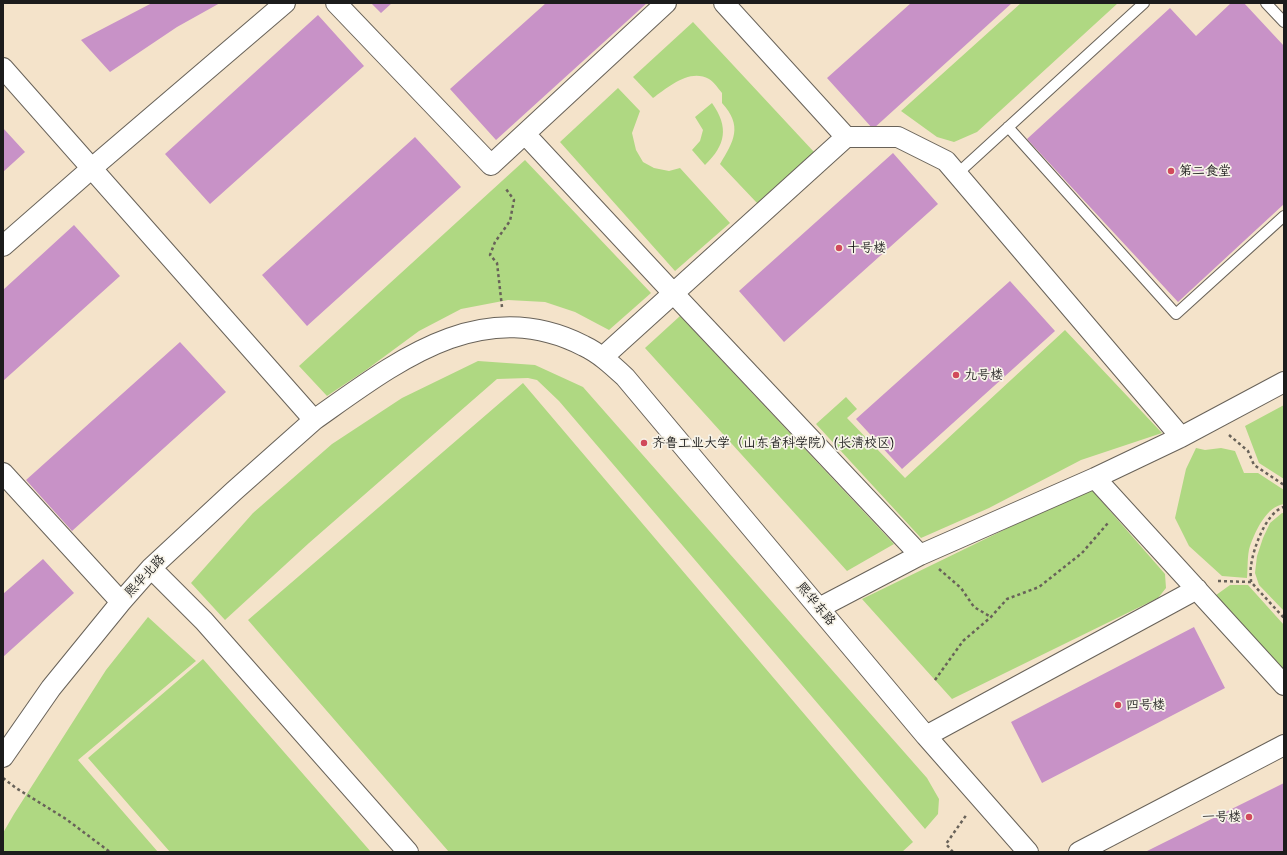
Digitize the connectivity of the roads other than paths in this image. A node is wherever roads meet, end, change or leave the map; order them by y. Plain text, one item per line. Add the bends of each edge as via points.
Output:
1 (286, 3) edge
2 (336, 3) edge
3 (666, 3) edge
4 (724, 3) edge
5 (1144, 3) edge
6 (1266, 3) edge
7 (1284, 22) edge
8 (3, 68) edge
9 (1008, 127) junction
10 (525, 134) junction
11 (846, 137) junction
12 (92, 168) junction
13 (957, 174) junction
14 (1284, 216) edge
15 (3, 246) edge
16 (674, 294) junction
17 (505, 327) joint
18 (603, 357) junction
19 (1284, 382) edge
20 (314, 420) junction
21 (1181, 437) junction
22 (3, 473) edge
23 (1095, 478) junction
24 (923, 554) junction
25 (151, 568) junction
26 (1197, 589) junction
27 (121, 602) junction
28 (819, 608) junction
29 (1284, 685) edge
30 (926, 736) junction
31 (1284, 745) edge
32 (3, 757) edge
33 (408, 852) edge
34 (1028, 852) edge
35 (1079, 852) edge

1 - 12 street
2 - 10 street via 490,165
3 - 10 street
4 - 11 street
5 - 9 lane
6 - 7 lane
8 - 12 street
9 - 13 lane
9 - 14 lane via 1176,314
10 - 16 street
11 - 13 street via 898,137 946,161
11 - 16 street
12 - 15 street
12 - 20 street
13 - 21 street
16 - 18 street
16 - 24 street
17 - 18 street, 熙华东路 via 555,334
17 - 20 street, 熙华北路 via 474,330 403,359
18 - 28 street, 熙华东路 via 625,377
19 - 21 street
20 - 25 street, 熙华北路
21 - 23 street
22 - 27 street
23 - 24 street
23 - 26 street
24 - 28 street
25 - 27 street, 熙华北路
25 - 33 street via 204,621
26 - 29 street
26 - 30 street
27 - 32 street, 熙华北路 via 51,688
28 - 30 street, 熙华东路
30 - 34 street, 熙华东路
31 - 35 street

